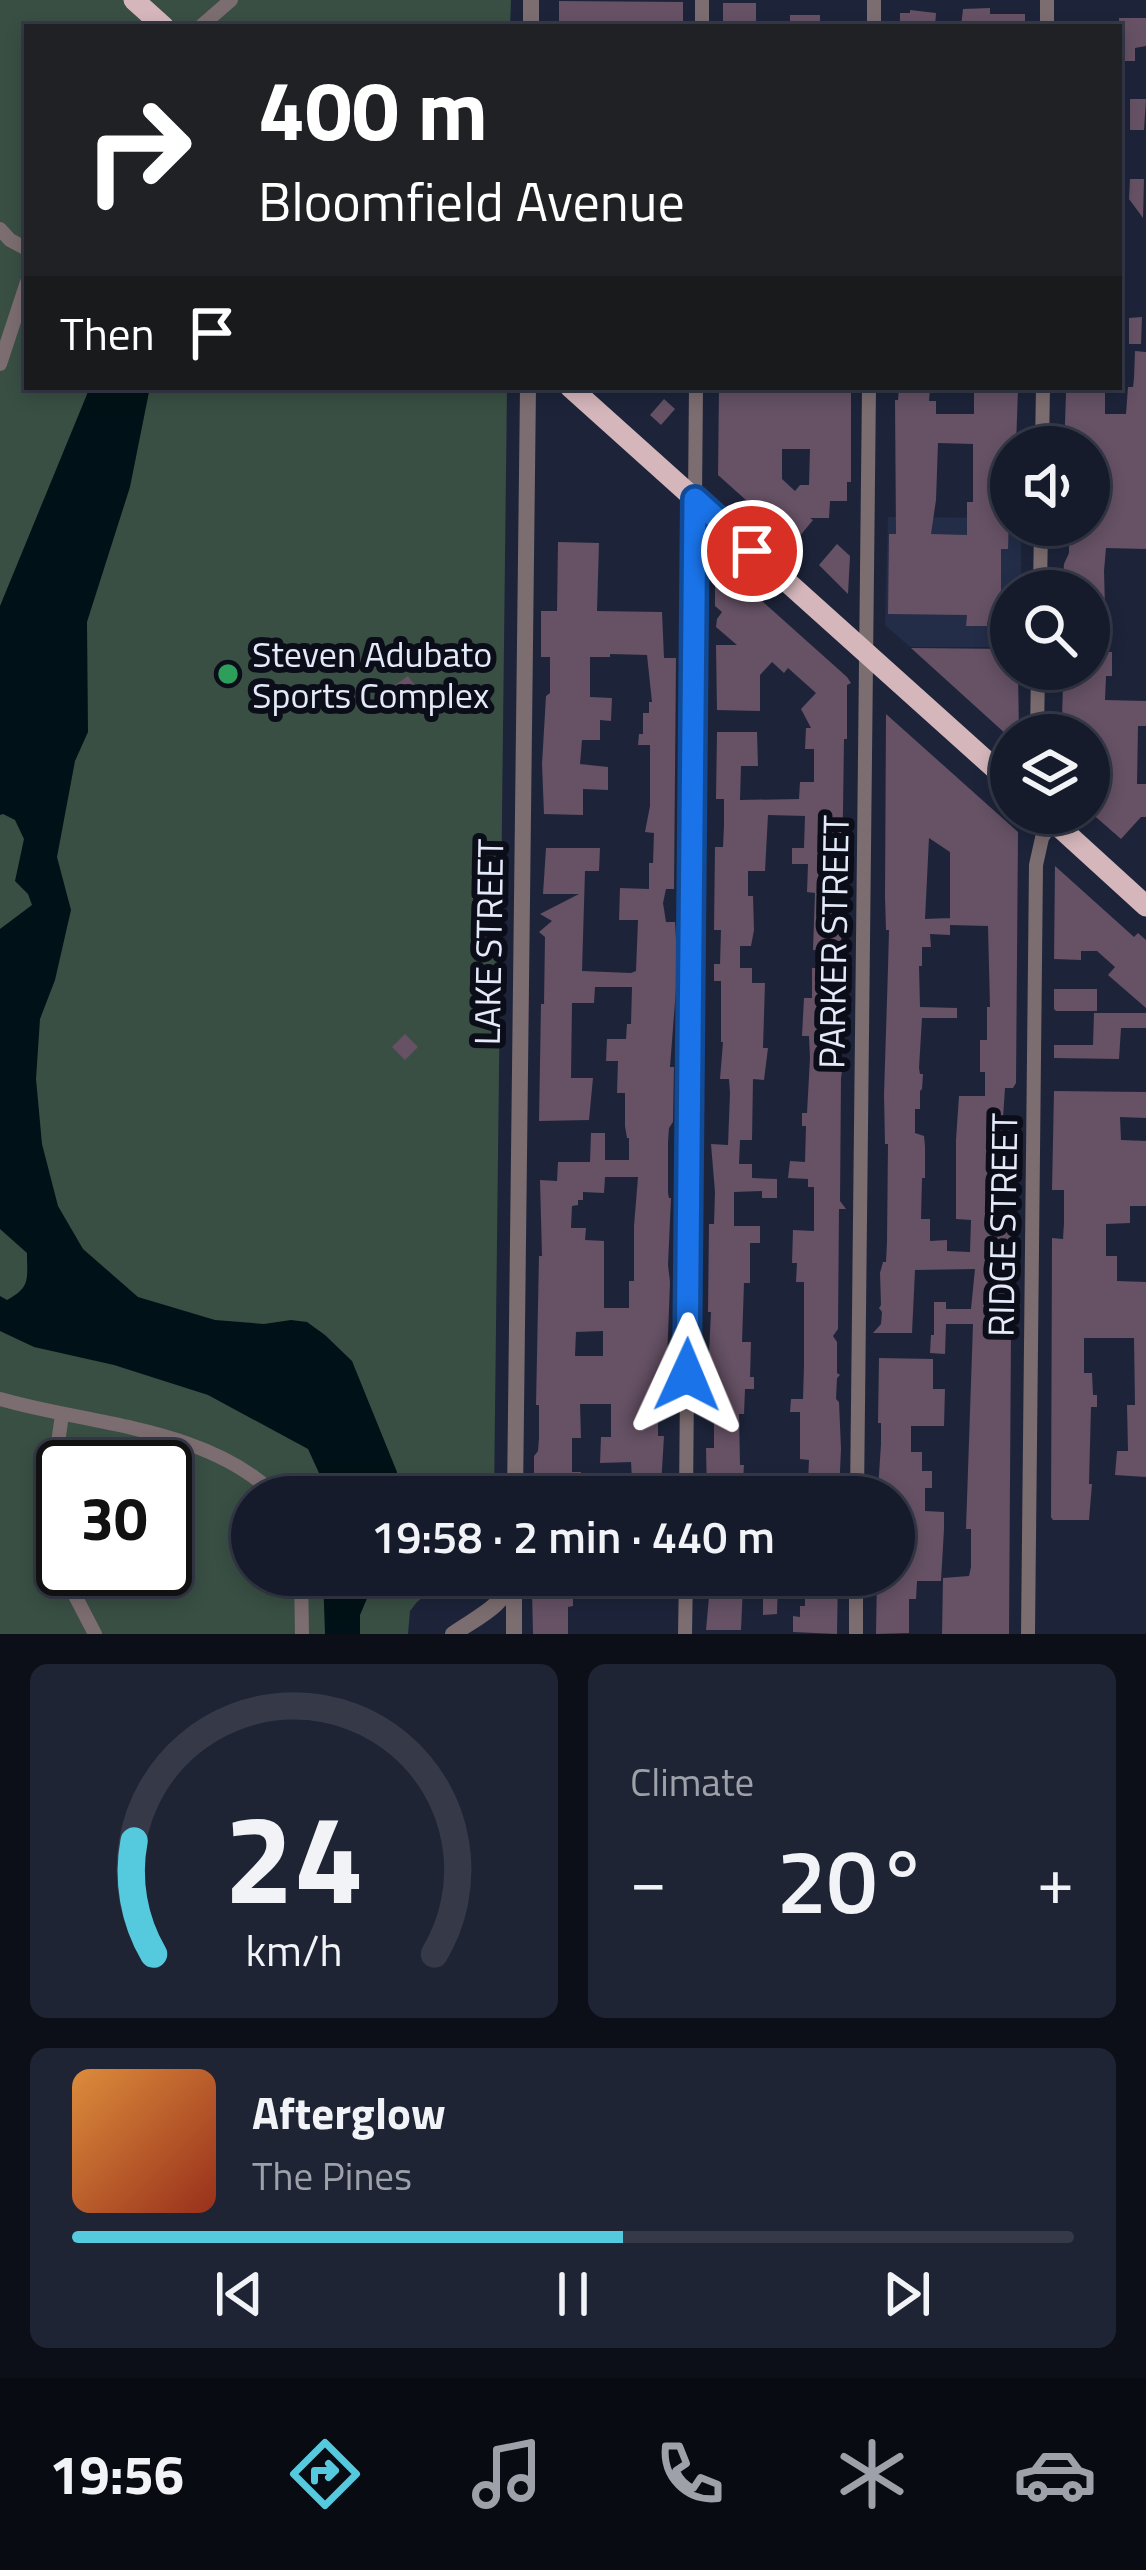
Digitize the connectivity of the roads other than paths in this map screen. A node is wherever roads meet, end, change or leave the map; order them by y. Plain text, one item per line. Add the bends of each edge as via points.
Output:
1 (231, 0) edge
2 (137, 3) edge
3 (161, 24) edge
4 (203, 24) edge
5 (24, 291) edge
6 (0, 364) edge
7 (528, 390) edge
8 (573, 390) edge
9 (696, 390) edge
10 (868, 390) edge
11 (1042, 390) edge
12 (1042, 426) edge
13 (695, 499) junction
14 (867, 653) junction
15 (990, 764) edge
16 (1043, 834) edge
17 (1068, 834) edge
18 (1146, 906) edge
19 (0, 1399) edge
20 (62, 1415) junction
21 (59, 1440) edge
22 (252, 1476) edge
23 (515, 1476) edge
24 (686, 1476) edge
25 (857, 1476) edge
26 (78, 1596) edge
27 (301, 1596) edge
28 (505, 1596) edge
29 (514, 1596) edge
30 (686, 1596) edge
31 (856, 1596) edge
32 (95, 1634) edge
33 (302, 1634) edge
34 (452, 1634) edge
35 (514, 1634) edge
36 (686, 1634) edge
37 (856, 1634) edge
38 (1028, 1634) edge

1 - 4 street
2 - 3 main road
5 - 6 street
7 - 23 street, LAKE STREET
8 - 13 main road
9 - 13 street
10 - 14 street, PARKER STREET
11 - 12 street
13 - 14 main road
13 - 24 street
14 - 15 main road
14 - 25 street, PARKER STREET
16 - 38 street, RIDGE STREET via 1036,865
17 - 18 main road
19 - 20 street
20 - 21 street
20 - 22 street via 205,1449
26 - 32 street
27 - 33 street
28 - 34 street
29 - 35 street
30 - 36 street
31 - 37 street

